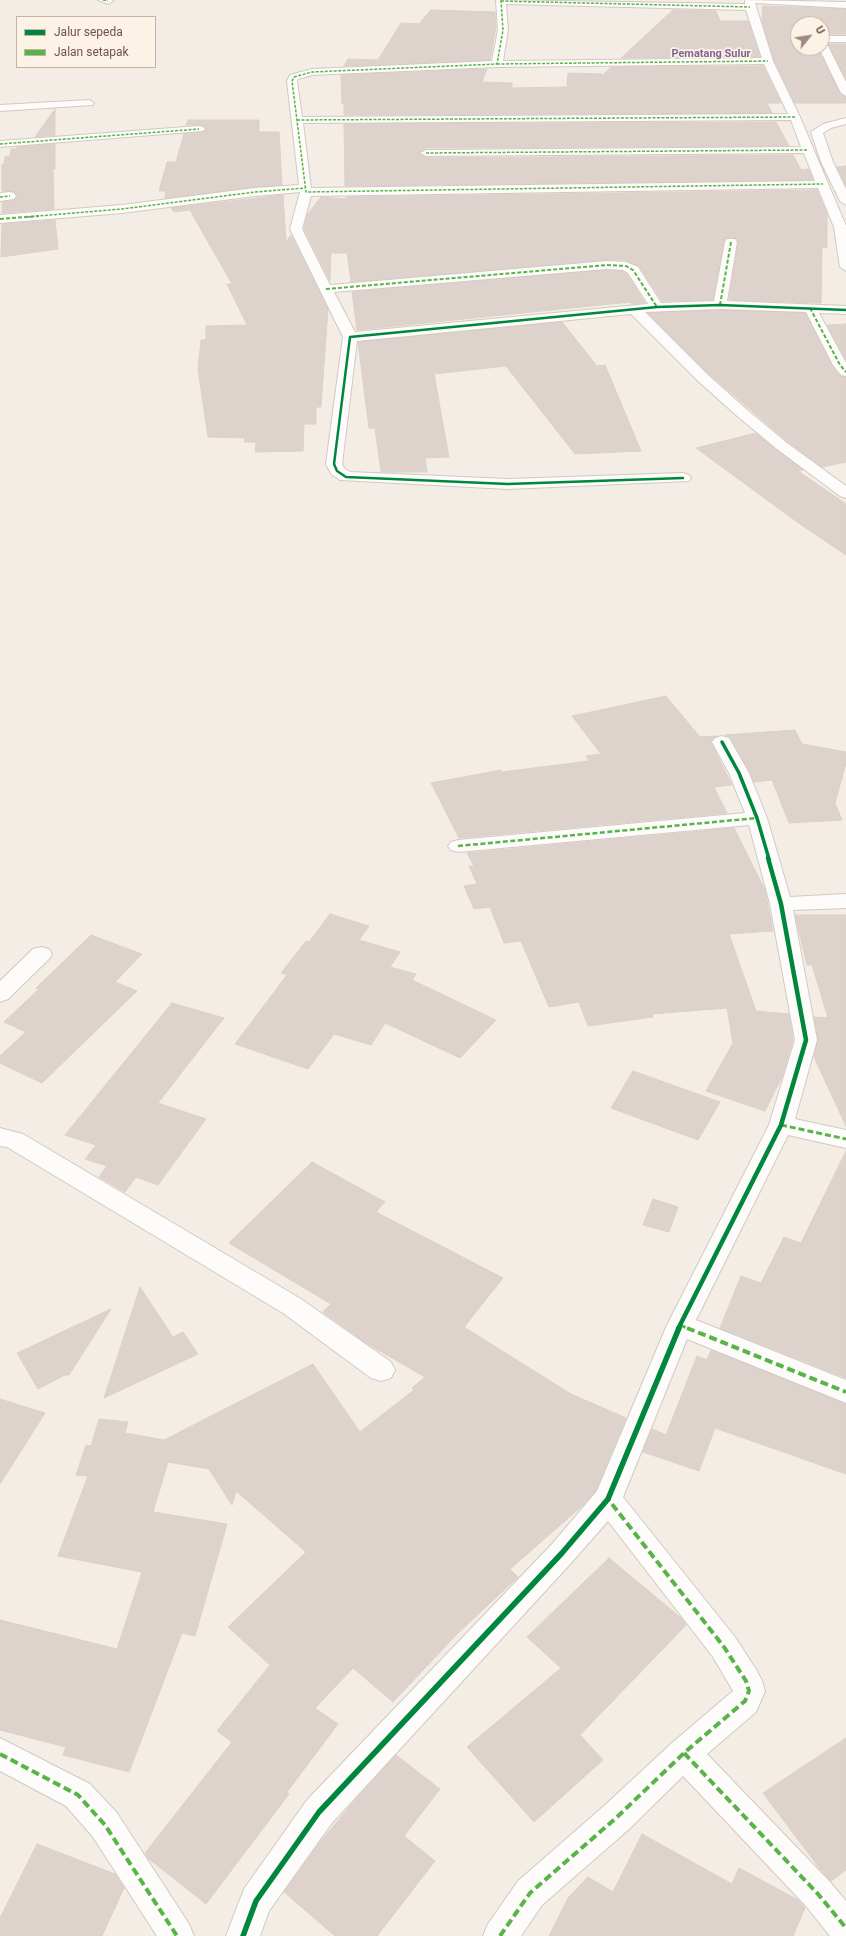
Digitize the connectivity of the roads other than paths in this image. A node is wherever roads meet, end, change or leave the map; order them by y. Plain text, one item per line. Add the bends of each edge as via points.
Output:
1 (103, 0) edge
2 (108, 0) edge
3 (501, 0) edge
4 (750, 2) edge
5 (846, 5) edge
6 (830, 39) edge
7 (846, 39) edge
8 (828, 56) edge
9 (768, 61) junction
10 (497, 64) junction
11 (846, 93) edge
12 (89, 103) dead end
13 (0, 108) edge
14 (795, 117) junction
15 (297, 120) junction
16 (846, 121) edge
17 (199, 128) dead end
18 (0, 144) edge
19 (808, 150) junction
20 (426, 154) dead end
21 (823, 184) junction
22 (306, 190) junction
23 (846, 200) edge
24 (0, 220) edge
25 (731, 242) dead end
26 (846, 267) edge
27 (326, 289) junction
28 (720, 305) junction
29 (657, 306) junction
30 (810, 308) junction
31 (634, 310) junction
32 (846, 310) edge
33 (350, 337) junction
34 (846, 372) edge
35 (846, 475) edge
36 (683, 478) dead end
37 (827, 478) junction
38 (846, 493) edge
39 (722, 742) dead end
40 (757, 818) junction
41 (458, 846) dead end
42 (846, 901) edge
43 (781, 904) junction
44 (41, 954) dead end
45 (0, 994) edge
46 (781, 1126) junction
47 (0, 1137) edge
48 (846, 1139) edge
49 (680, 1326) junction
50 (381, 1370) dead end
51 (846, 1392) edge
52 (608, 1500) junction
53 (684, 1753) junction
54 (0, 1754) edge
55 (846, 1928) edge
56 (177, 1936) edge
57 (243, 1936) edge
58 (500, 1936) edge

1 - 2 street
3 - 4 street
3 - 10 street via 503,30
4 - 5 street
4 - 9 street
6 - 7 street
8 - 11 street
9 - 10 street
9 - 14 street
10 - 15 street via 302,74 294,77 292,81
12 - 13 street
14 - 15 street
14 - 19 street
15 - 22 street
16 - 23 street via 827,126 817,132 827,162
17 - 18 street
19 - 20 street
19 - 21 street
21 - 22 street
21 - 26 street via 840,227
22 - 24 street via 248,193 122,209
22 - 27 street via 296,229
25 - 28 street
27 - 29 street via 607,264 626,266 633,270
27 - 33 street
28 - 29 street
28 - 30 street
29 - 31 street
30 - 32 street
30 - 34 street
31 - 33 street
31 - 37 street via 741,412 782,446
33 - 36 street via 334,464 337,471 346,477 508,484
35 - 37 street
37 - 38 street
39 - 40 street via 740,773
40 - 41 street
40 - 43 street
42 - 43 street
43 - 46 street via 806,1040
44 - 45 street
46 - 48 street
46 - 49 street
47 - 50 street via 14,1140 292,1306
49 - 51 street
49 - 52 street
52 - 53 street via 724,1647 746,1681 749,1691 745,1702
52 - 57 street via 562,1554 320,1812 256,1901
53 - 55 street via 818,1894
53 - 58 street via 616,1818 530,1893
54 - 56 street via 78,1795 106,1825

